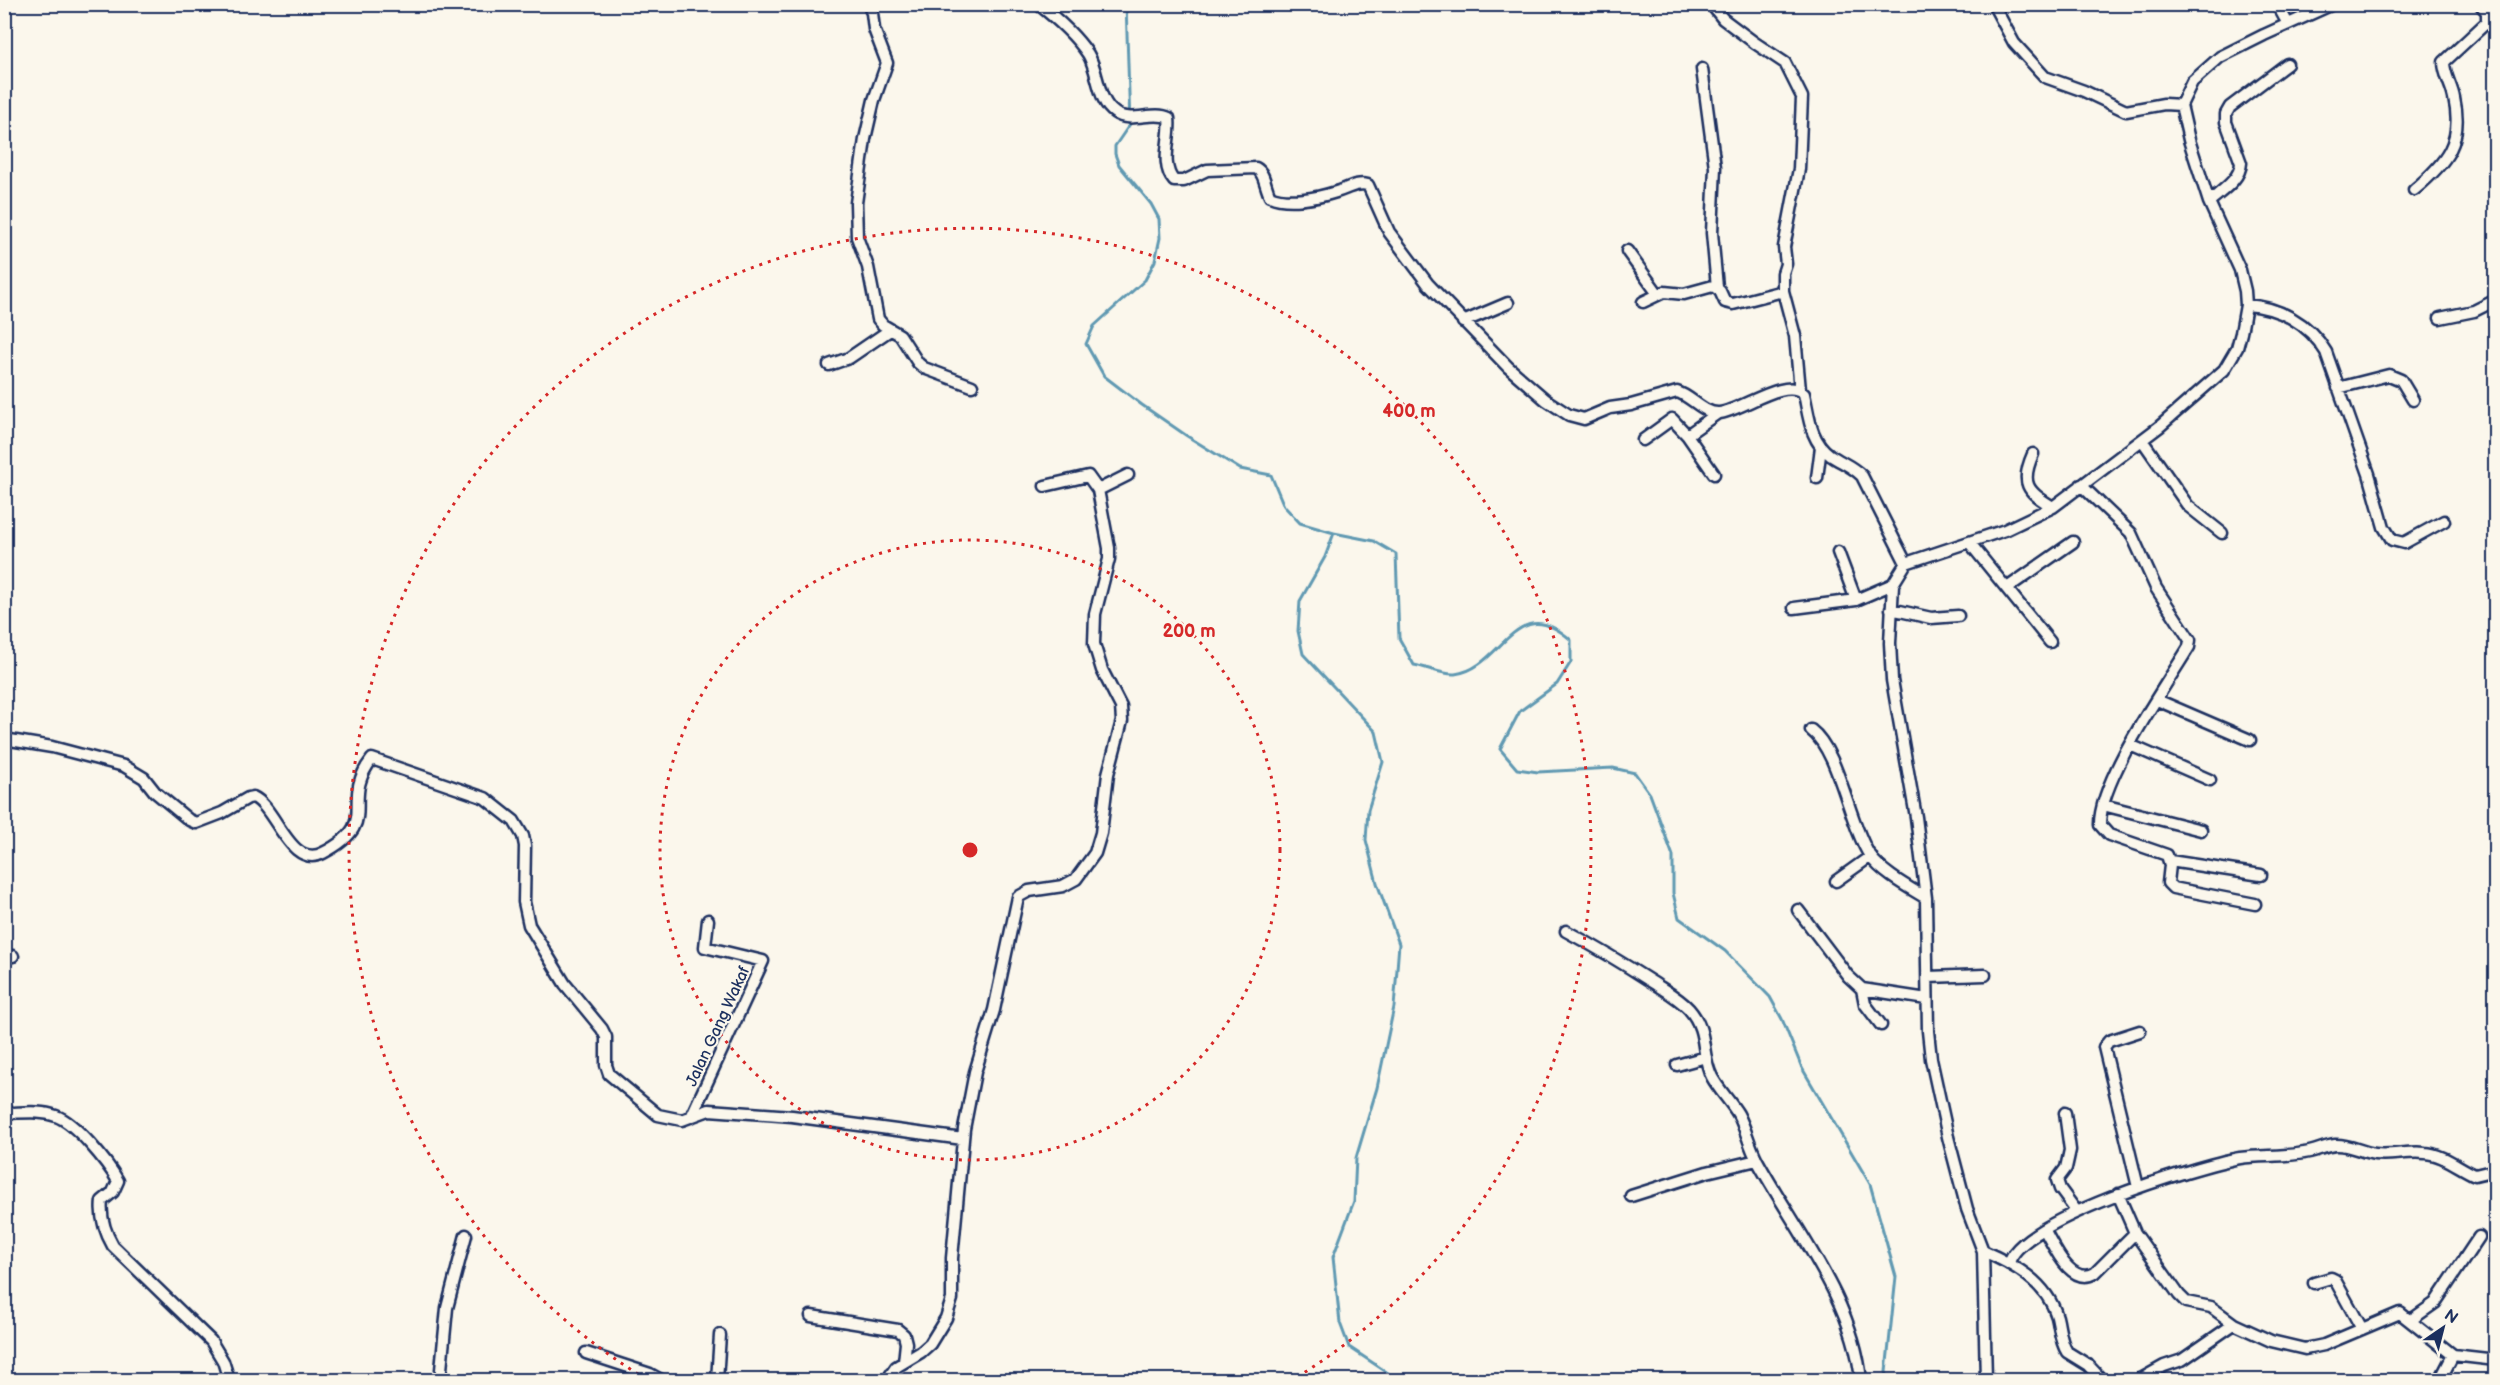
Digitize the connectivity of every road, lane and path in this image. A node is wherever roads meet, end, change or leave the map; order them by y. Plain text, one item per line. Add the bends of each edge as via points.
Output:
1 (868, 4) edge
2 (1038, 4) edge
3 (1710, 4) edge
4 (1993, 4) edge
5 (2277, 4) edge
6 (2333, 4) edge
7 (2480, 4) edge
8 (2288, 24) junction
9 (2287, 64) dead end
10 (1701, 69) dead end
11 (2181, 105) junction
12 (2414, 189) dead end
13 (2209, 202) junction
14 (1627, 251) dead end
15 (1717, 287) junction
16 (1784, 291) junction
17 (1658, 294) junction
18 (2496, 300) edge
19 (1643, 302) dead end
20 (1508, 303) dead end
21 (2246, 304) junction
22 (2440, 318) dead end
23 (1463, 322) junction
24 (890, 330) junction
25 (829, 365) dead end
26 (972, 386) dead end
27 (2338, 388) junction
28 (1800, 390) junction
29 (2413, 400) dead end
30 (1718, 413) junction
31 (1687, 435) junction
32 (1643, 440) dead end
33 (2142, 440) junction
34 (1821, 447) junction
35 (2033, 454) dead end
36 (1128, 474) dead end
37 (1714, 474) dead end
38 (1817, 478) dead end
39 (2081, 485) junction
40 (1045, 486) dead end
41 (1098, 490) junction
42 (2053, 507) junction
43 (2444, 521) dead end
44 (2222, 533) dead end
45 (1970, 542) junction
46 (2073, 542) dead end
47 (1838, 552) dead end
48 (1906, 563) junction
49 (1893, 584) junction
50 (2007, 588) junction
51 (1856, 600) junction
52 (1794, 608) dead end
53 (1891, 609) junction
54 (1958, 616) dead end
55 (2050, 642) dead end
56 (2157, 700) junction
57 (1811, 730) dead end
58 (4, 739) edge
59 (2250, 740) dead end
60 (2130, 745) junction
61 (2210, 780) dead end
62 (2103, 805) junction
63 (2201, 830) dead end
64 (1871, 856) junction
65 (2170, 861) junction
66 (2261, 875) dead end
67 (1836, 881) dead end
68 (1926, 898) junction
69 (2255, 904) dead end
70 (1798, 910) dead end
71 (708, 920) dead end
72 (1566, 931) dead end
73 (1985, 975) dead end
74 (1928, 976) junction
75 (1862, 989) junction
76 (1927, 999) junction
77 (1881, 1025) dead end
78 (2140, 1031) dead end
79 (1706, 1057) junction
80 (1677, 1065) dead end
81 (4, 1113) edge
82 (2065, 1113) dead end
83 (691, 1118) junction
84 (963, 1139) junction
85 (1758, 1160) junction
86 (2496, 1170) edge
87 (2138, 1187) junction
88 (2118, 1194) junction
89 (1631, 1196) dead end
90 (2077, 1212) junction
91 (2044, 1229) junction
92 (2135, 1233) junction
93 (466, 1236) dead end
94 (2479, 1237) dead end
95 (1983, 1251) junction
96 (2009, 1264) junction
97 (2314, 1283) dead end
98 (811, 1316) dead end
99 (2411, 1320) junction
100 (2234, 1324) junction
101 (2362, 1329) junction
102 (720, 1335) dead end
103 (586, 1353) dead end
104 (2453, 1355) junction
105 (2496, 1360) edge
106 (904, 1362) junction
107 (229, 1380) edge
108 (440, 1380) edge
109 (661, 1380) edge
110 (717, 1380) edge
111 (888, 1380) edge
112 (1861, 1380) edge
113 (1986, 1380) edge
114 (2102, 1380) edge
115 (2139, 1380) edge
116 (2440, 1380) edge

1 - 24 street via 887,63 870,113 856,225 878,319
2 - 23 street via 1089,56 1104,100 1112,111 1119,116 1169,118 1168,166 1177,182 1207,170 1256,168 1270,196 1290,201 1335,193 1359,183 1368,185 1400,249
3 - 16 street via 1723,19 1785,63 1802,98 1799,169 1784,247
4 - 11 street via 2014,43 2045,77 2126,111
5 - 8 street
6 - 8 street
7 - 12 street via 2487,12 2487,22 2444,62 2456,108 2458,129 2454,145 2436,171
8 - 11 street via 2215,62 2192,82
9 - 13 street via 2230,107 2226,122 2241,169
10 - 15 street via 1715,167 1712,233
11 - 13 street
13 - 21 street via 2240,270
14 - 17 street
15 - 16 street via 1725,302 1733,304
15 - 17 street via 1684,294
16 - 28 street via 1795,336
17 - 19 street
18 - 22 street via 2474,311
20 - 23 street
21 - 27 street via 2282,313 2312,332 2326,352
21 - 33 street via 2236,348 2224,370
23 - 30 street via 1526,384 1576,418 1677,392
24 - 25 street via 849,358
24 - 26 street via 900,335 924,368
27 - 29 street via 2389,375 2401,380
27 - 43 street via 2384,527 2392,540 2404,543
28 - 30 street via 1790,388
28 - 34 street
30 - 31 street
31 - 32 street via 1672,419
31 - 37 street
33 - 39 street
33 - 44 street via 2188,506
34 - 38 street
34 - 48 street via 1862,476
35 - 42 street via 2026,468 2027,486
36 - 41 street
39 - 42 street
39 - 56 street via 2131,533 2156,588 2190,640
40 - 41 street via 1088,476
41 - 84 street via 1109,559 1095,614 1094,644 1121,707 1122,721 1108,774 1101,833 1095,853 1076,879 1018,897 994,1010 975,1072
42 - 45 street
45 - 48 street
45 - 50 street
46 - 50 street
47 - 51 street
48 - 49 street
49 - 51 street
49 - 53 street
50 - 55 street
51 - 52 street
53 - 54 street via 1931,618
53 - 68 street via 1892,680
56 - 59 street
56 - 60 street
57 - 64 street via 1827,752
58 - 83 street via 52,747 130,769 196,823 253,797 300,852 308,856 335,846 357,826 358,781 372,759 485,798 514,821 523,836 525,914 565,984 602,1029 609,1074 658,1115
60 - 61 street
60 - 62 street
62 - 63 street
62 - 65 street via 2100,825 2109,835 2162,852
64 - 67 street
64 - 68 street via 1885,871
65 - 66 street
65 - 69 street via 2168,883 2173,888
68 - 74 street
70 - 75 street
71 - 83 street, Jalan Gang Wakaf via 705,946 763,961
72 - 79 street via 1605,952 1688,1009 1699,1025
73 - 74 street
74 - 76 street
75 - 76 street
75 - 77 street via 1865,1004
76 - 95 street via 1931,1059 1967,1209
78 - 87 street via 2109,1041 2104,1047
79 - 80 street
79 - 85 street via 1711,1075 1738,1114
81 - 107 street via 39,1112 63,1119 100,1156 118,1181 102,1201 101,1209 105,1232 113,1246 211,1341
82 - 90 street via 2070,1155 2057,1180
83 - 84 street via 709,1110 792,1116
84 - 106 street via 952,1299 930,1344
85 - 89 street
85 - 112 street via 1833,1293 1859,1355
86 - 87 street via 2475,1175 2427,1152 2375,1154 2333,1145 2303,1154 2240,1158
87 - 88 street
88 - 90 street
88 - 92 street
90 - 91 street
91 - 92 street via 2068,1268 2080,1277 2095,1273
91 - 96 street via 2013,1252
92 - 100 street via 2178,1295 2186,1302 2211,1307
93 - 108 street via 447,1308
94 - 99 street via 2435,1303
95 - 96 street
95 - 113 street
96 - 114 street via 2039,1286 2052,1305 2067,1352
97 - 101 street via 2335,1280
98 - 106 street via 898,1330 906,1343
99 - 101 street via 2395,1313
99 - 104 street
100 - 101 street via 2297,1349 2324,1346
100 - 115 street via 2182,1360
102 - 110 street
103 - 109 street
104 - 105 street
104 - 116 street
106 - 111 street

